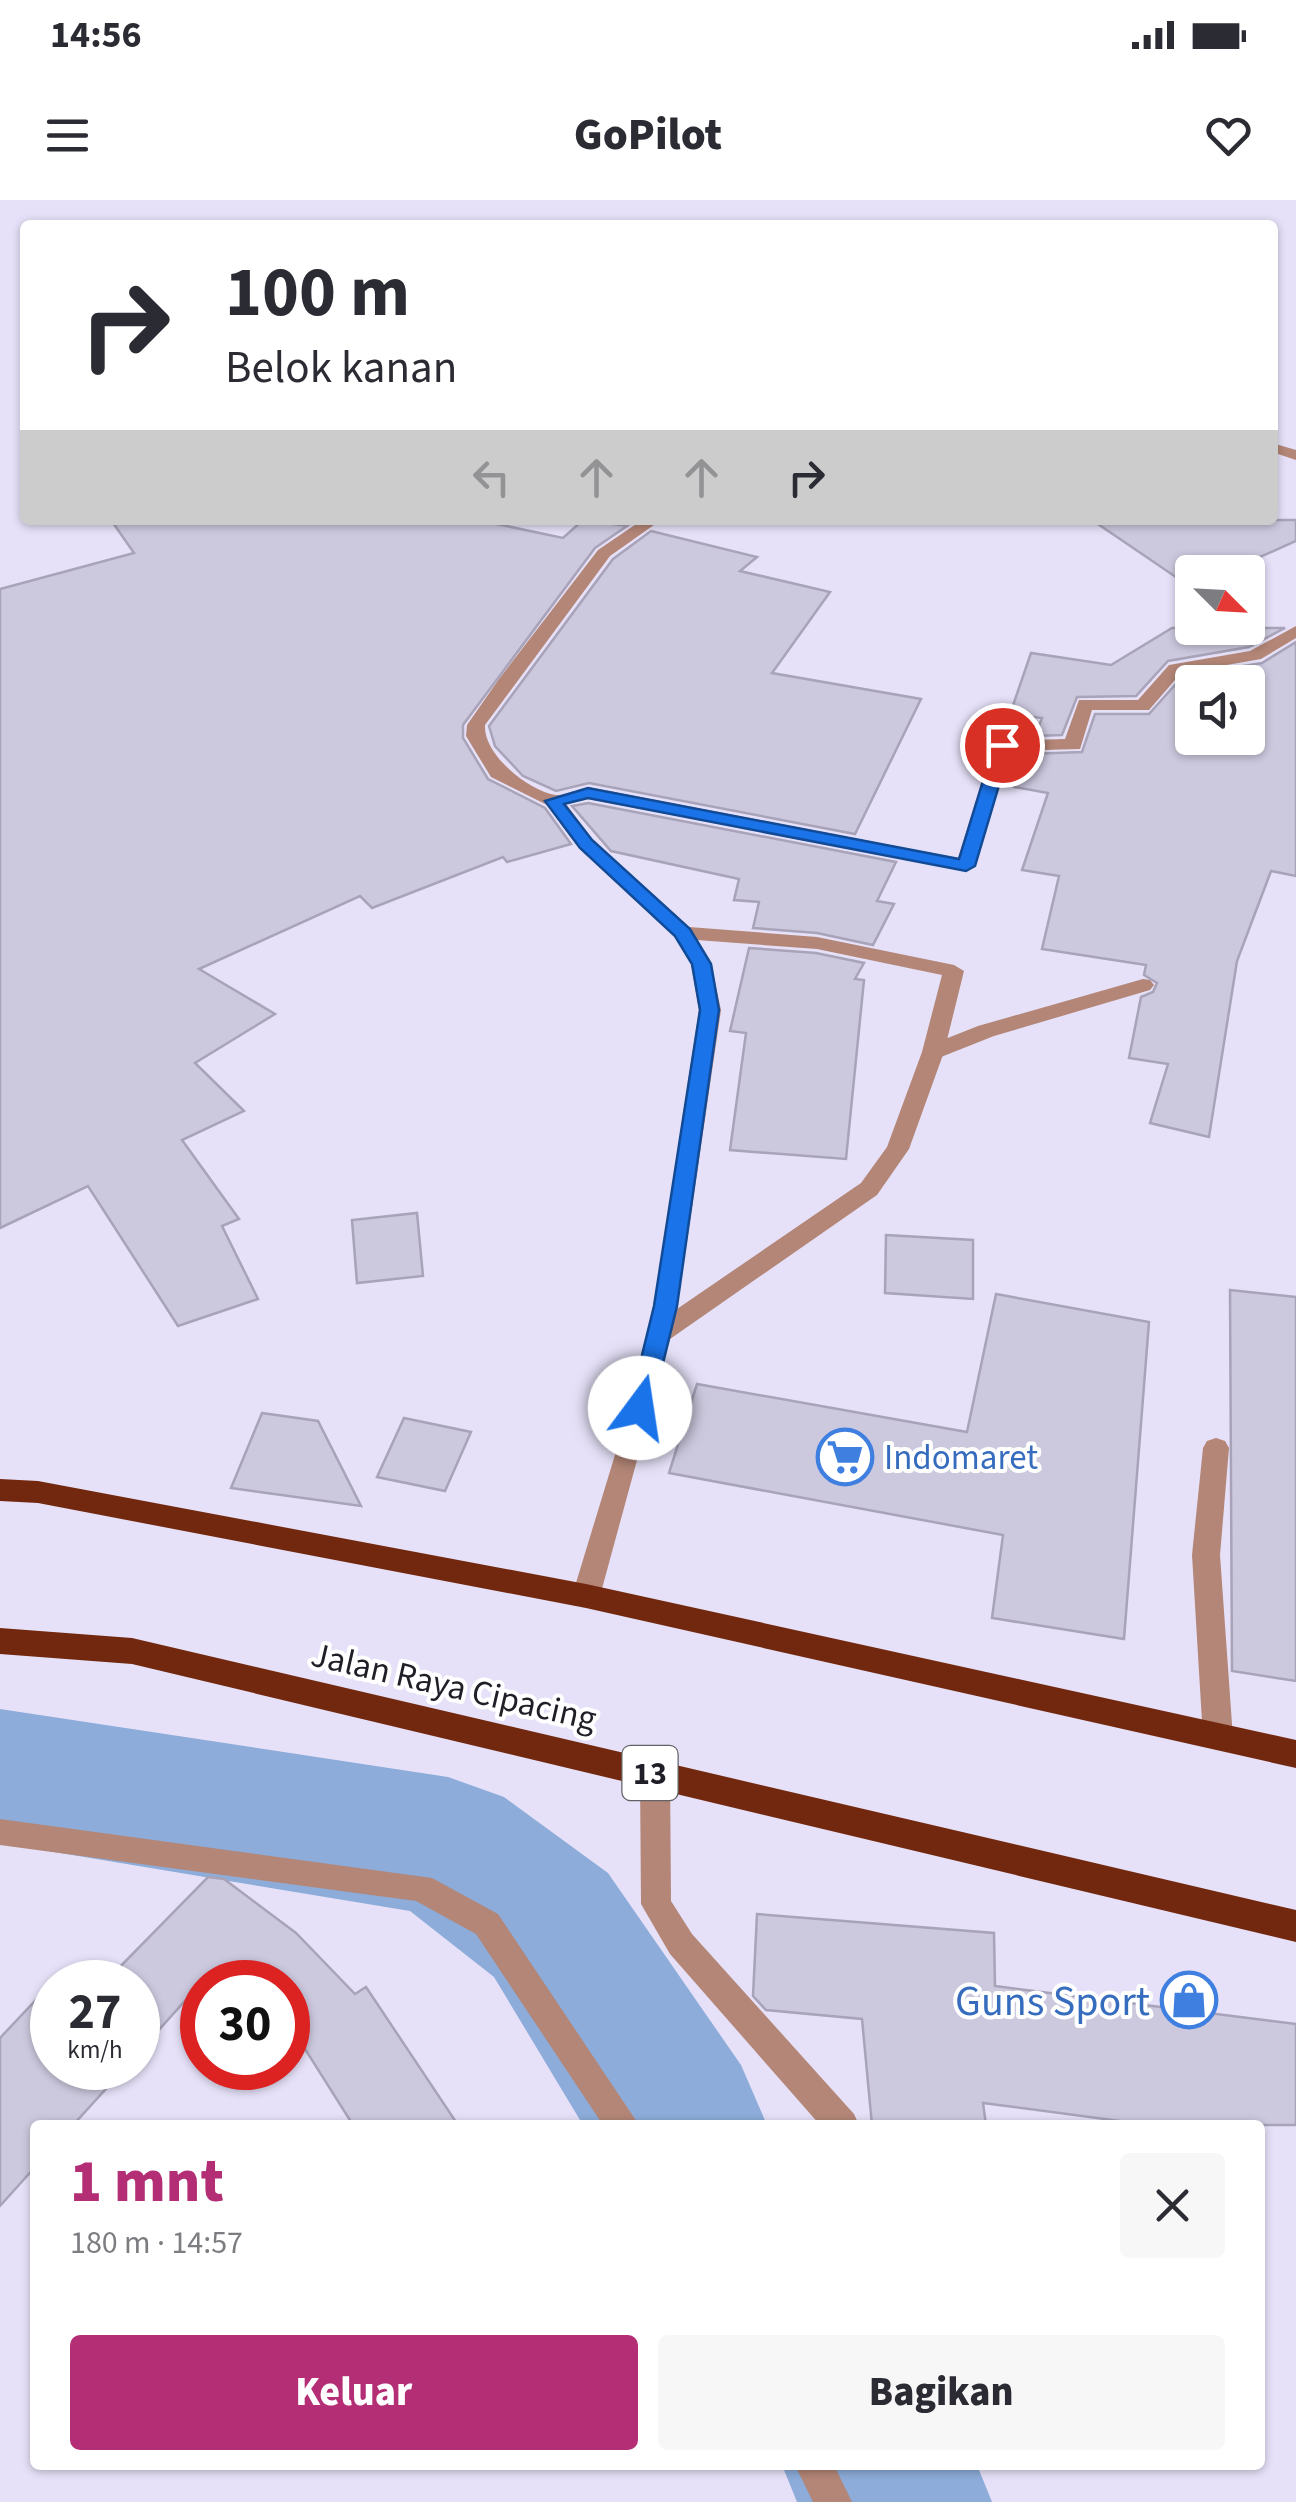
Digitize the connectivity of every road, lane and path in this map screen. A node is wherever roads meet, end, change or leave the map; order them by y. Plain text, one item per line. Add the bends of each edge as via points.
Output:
1 (646, 525) edge
2 (1296, 631) edge
3 (554, 801) junction
4 (683, 933) junction
5 (1143, 985) dead end
6 (933, 1052) junction
7 (658, 1335) junction
8 (1216, 1448) dead end
9 (0, 1490) edge
10 (586, 1596) junction
11 (0, 1641) edge
12 (1218, 1738) junction
13 (1296, 1754) edge
14 (655, 1774) junction
15 (0, 1832) edge
16 (1296, 1926) edge
17 (619, 2120) edge
18 (838, 2120) edge
19 (816, 2470) edge
20 (832, 2502) edge

1 - 3 street via 604,553 476,725 479,748 498,773
2 - 3 street via 1255,655 1175,669 1143,706 1086,704 1073,745 1002,745 966,866 588,793
3 - 4 street via 586,844
4 - 6 street via 817,943 954,971
4 - 7 street via 701,964 710,1010
5 - 6 street
6 - 7 street via 898,1149 869,1189
7 - 10 street
8 - 12 street via 1206,1555
9 - 10 highway
10 - 12 highway
11 - 14 highway, Jalan Raya Cipacing / 13 via 132,1651
12 - 13 highway
14 - 16 highway, Jalan Raya Cipacing / 13
14 - 18 street via 656,1904 681,1944
15 - 17 street via 421,1888 488,1924
19 - 20 street

